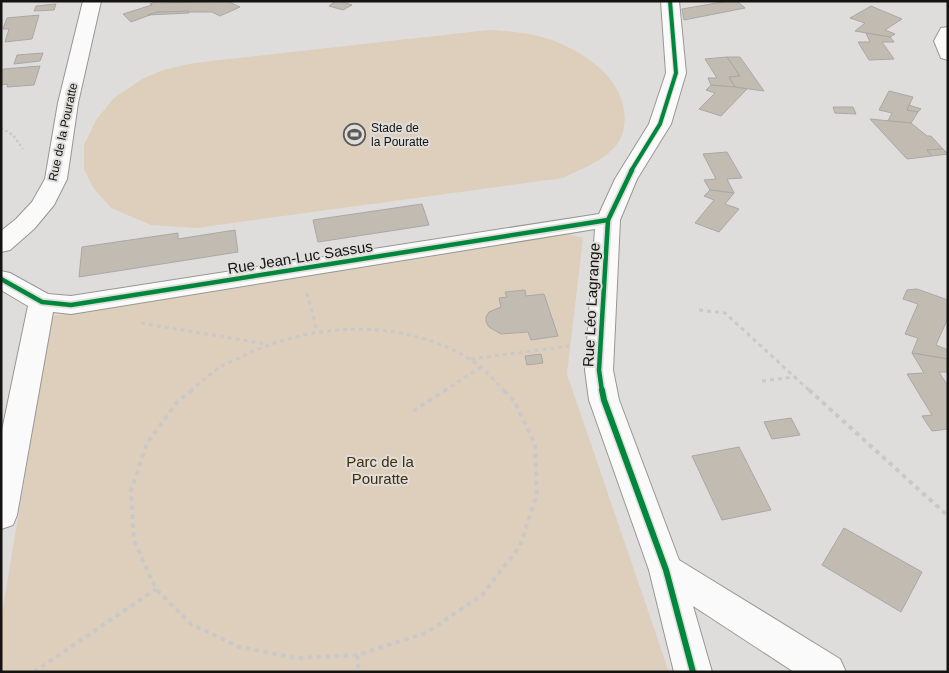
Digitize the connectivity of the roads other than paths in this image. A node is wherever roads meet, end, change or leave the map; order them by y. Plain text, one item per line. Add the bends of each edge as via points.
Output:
1 (92, 1) edge
2 (670, 1) edge
3 (608, 220) junction
4 (1, 244) edge
5 (1, 279) edge
6 (42, 302) junction
7 (1, 515) edge
8 (666, 570) junction
9 (693, 672) edge
10 (827, 672) edge

1 - 4 street, Rue de la Pouratte via 68,103 56,178 42,205
2 - 3 street, Rue Léo Lagrange via 676,73 660,124 626,179
3 - 6 street, Rue Jean-Luc Sassus via 71,305
3 - 8 street, Rue Léo Lagrange via 599,370 604,400
5 - 6 street, Rue Jean-Luc Sassus
6 - 7 street
8 - 9 street, Rue Léo Lagrange
8 - 10 street

